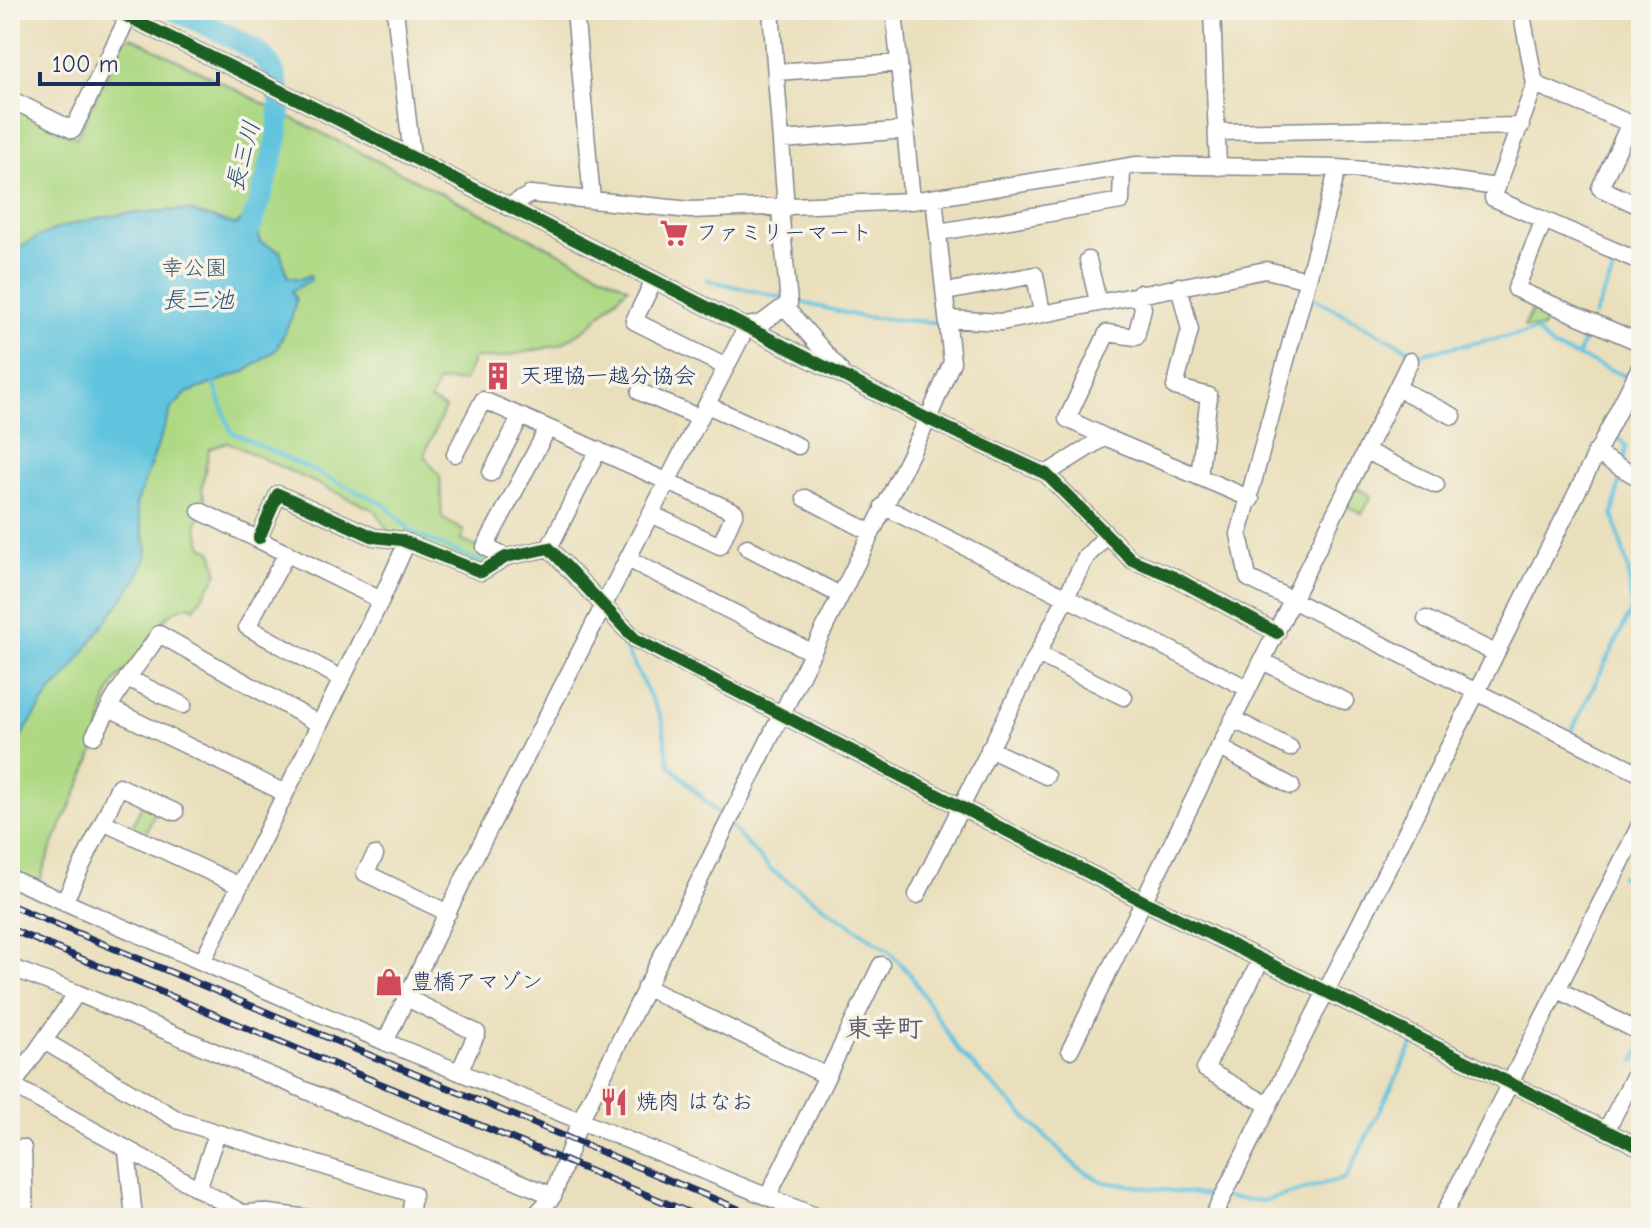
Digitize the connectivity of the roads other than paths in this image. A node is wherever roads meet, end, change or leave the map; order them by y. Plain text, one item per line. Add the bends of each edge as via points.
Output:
1 (395, 10) edge
2 (575, 10) edge
3 (771, 10) edge
4 (894, 10) edge
5 (1212, 10) edge
6 (1521, 10) edge
7 (121, 14) edge
8 (899, 63) junction
9 (777, 72) junction
10 (1535, 84) junction
11 (10, 99) edge
12 (1635, 125) edge
13 (1521, 126) junction
14 (906, 130) junction
15 (1218, 132) junction
16 (783, 140) junction
17 (412, 156) junction
18 (1218, 167) junction
19 (1122, 168) junction
20 (1338, 168) junction
21 (1496, 187) junction
22 (934, 198) junction
23 (1641, 198) edge
24 (592, 200) junction
25 (912, 201) junction
26 (507, 207) junction
27 (783, 208) junction
28 (1544, 220) junction
29 (939, 232) junction
30 (1088, 260) dead end
31 (1641, 262) edge
32 (654, 280) junction
33 (1308, 280) junction
34 (1179, 286) junction
35 (946, 292) junction
36 (1139, 293) junction
37 (1098, 301) junction
38 (785, 307) junction
39 (1042, 313) junction
40 (947, 319) junction
41 (747, 326) junction
42 (1641, 343) edge
43 (1410, 361) dead end
44 (1641, 365) edge
45 (726, 367) junction
46 (843, 375) junction
47 (1397, 388) junction
48 (640, 392) dead end
49 (703, 412) junction
50 (521, 416) junction
51 (1453, 416) dead end
52 (928, 419) junction
53 (548, 428) junction
54 (1105, 437) junction
55 (798, 446) dead end
56 (598, 450) junction
57 (1366, 451) junction
58 (1595, 453) junction
59 (455, 454) dead end
60 (491, 473) dead end
61 (1046, 474) junction
62 (1199, 477) junction
63 (1641, 479) edge
64 (668, 480) junction
65 (1436, 485) dead end
66 (805, 498) dead end
67 (1251, 499) junction
68 (883, 506) junction
69 (200, 511) dead end
70 (651, 514) junction
71 (870, 532) junction
72 (1107, 535) junction
73 (259, 538) junction
74 (407, 542) junction
75 (747, 547) dead end
76 (549, 548) junction
77 (287, 553) junction
78 (506, 557) junction
79 (628, 559) junction
80 (840, 595) junction
81 (1067, 595) junction
82 (1293, 599) junction
83 (381, 600) junction
84 (604, 605) junction
85 (1426, 619) dead end
86 (1277, 633) junction
87 (811, 652) junction
88 (1495, 653) junction
89 (1038, 654) junction
90 (1262, 661) junction
91 (127, 678) junction
92 (342, 679) junction
93 (1247, 688) junction
94 (1476, 692) junction
95 (1124, 697) dead end
96 (1345, 701) dead end
97 (183, 705) dead end
98 (109, 708) junction
99 (779, 716) junction
100 (1233, 719) junction
101 (319, 724) junction
102 (94, 736) dead end
103 (1219, 747) junction
104 (1290, 748) dead end
105 (989, 749) junction
106 (1641, 774) edge
107 (1046, 776) dead end
108 (1291, 786) dead end
109 (285, 793) junction
110 (960, 807) junction
111 (175, 812) dead end
112 (103, 822) junction
113 (1641, 823) edge
114 (1634, 853) edge
115 (375, 855) dead end
116 (10, 878) edge
117 (240, 886) junction
118 (917, 895) dead end
119 (64, 902) junction
120 (1145, 902) junction
121 (448, 913) junction
122 (1261, 960) junction
123 (202, 962) junction
124 (881, 965) dead end
125 (10, 971) edge
126 (645, 987) junction
127 (1557, 989) junction
128 (1325, 992) junction
129 (77, 993) junction
130 (407, 998) junction
131 (1641, 1033) edge
132 (44, 1041) junction
133 (385, 1042) junction
134 (1070, 1050) dead end
135 (1641, 1063) edge
136 (459, 1072) junction
137 (827, 1076) junction
138 (1510, 1083) junction
139 (11, 1084) edge
140 (1268, 1105) junction
141 (580, 1121) junction
142 (1606, 1131) junction
143 (217, 1133) junction
144 (1641, 1148) edge
145 (10, 1149) edge
146 (127, 1151) junction
147 (198, 1189) junction
148 (553, 1196) junction
149 (768, 1196) junction
150 (244, 1214) junction
151 (25, 1218) edge
152 (134, 1218) edge
153 (189, 1218) edge
154 (302, 1218) edge
155 (309, 1218) edge
156 (410, 1218) edge
157 (533, 1218) edge
158 (820, 1218) edge
159 (1212, 1218) edge
160 (1442, 1218) edge

1 - 17 street
2 - 24 street
3 - 9 street
4 - 8 street
5 - 15 street
6 - 10 street
7 - 11 street via 73,130
7 - 17 street
8 - 9 street
8 - 14 street
9 - 16 street
10 - 12 street
10 - 13 street
12 - 23 street via 1600,188 1637,205
13 - 15 street
13 - 21 street
14 - 16 street
14 - 25 street
15 - 18 street
16 - 27 street
17 - 26 street
18 - 19 street
18 - 20 street
19 - 22 street
19 - 29 street via 1121,201
20 - 21 street
20 - 33 street
21 - 28 street via 1493,198
22 - 25 street
22 - 29 street
24 - 26 street via 531,194
24 - 27 street via 690,210
25 - 27 street
26 - 32 street
27 - 38 street via 789,303
28 - 31 street
28 - 42 street via 1516,289
29 - 35 street
30 - 37 street
32 - 41 street
32 - 45 street via 634,321
33 - 34 street via 1266,270
33 - 67 street
34 - 36 street
34 - 62 street via 1190,330 1175,387 1209,396
35 - 39 street via 1035,275
35 - 40 street
36 - 37 street
36 - 54 street via 1143,308 1136,337 1107,333 1067,419
37 - 39 street
38 - 41 street via 762,323
38 - 46 street
39 - 40 street via 1002,322
40 - 52 street via 952,362
41 - 45 street
41 - 46 street
43 - 47 street
44 - 58 street
45 - 49 street
46 - 52 street
47 - 51 street
47 - 57 street
48 - 49 street
49 - 55 street
49 - 64 street
50 - 53 street
50 - 59 street via 483,400
50 - 60 street
52 - 61 street
52 - 68 street
53 - 56 street
53 - 78 street via 485,547
54 - 61 street
54 - 62 street
56 - 64 street
56 - 76 street
57 - 65 street
57 - 82 street
58 - 63 street
58 - 88 street
61 - 72 street
62 - 67 street
64 - 70 street
64 - 70 street via 735,512 720,546
66 - 71 street
67 - 82 street via 1239,534 1248,578
68 - 71 street
68 - 81 street
69 - 73 street
70 - 79 street
71 - 80 street
72 - 81 street via 1086,557
72 - 86 street via 1132,560
73 - 74 street via 278,494 374,537
73 - 77 street
74 - 78 street via 481,572
74 - 83 street
75 - 80 street
76 - 78 street
76 - 84 street
77 - 83 street
77 - 92 street via 247,627
79 - 84 street
79 - 87 street
80 - 87 street
81 - 89 street
81 - 93 street
82 - 86 street
82 - 94 street
83 - 92 street
84 - 99 street via 635,639
84 - 121 street
85 - 88 street
86 - 90 street
87 - 99 street
88 - 94 street
89 - 95 street
89 - 105 street
90 - 93 street
90 - 96 street
91 - 97 street
91 - 98 street
91 - 101 street via 159,634
92 - 101 street
93 - 100 street
94 - 106 street
94 - 128 street
98 - 102 street
98 - 109 street
99 - 110 street
99 - 126 street
100 - 103 street
100 - 104 street
101 - 109 street
103 - 108 street
103 - 120 street
105 - 107 street
105 - 110 street
109 - 117 street
110 - 118 street
110 - 120 street
111 - 112 street via 119,786
112 - 117 street
112 - 119 street
113 - 114 street
114 - 127 street
115 - 121 street via 365,873
116 - 119 street
117 - 123 street
119 - 123 street
120 - 122 street
120 - 134 street
121 - 130 street
122 - 128 street
122 - 140 street via 1205,1069
123 - 133 street
124 - 137 street
125 - 129 street
126 - 137 street
126 - 141 street
127 - 131 street
127 - 138 street
128 - 138 street
128 - 140 street
129 - 132 street
129 - 148 street
130 - 133 street
130 - 136 street via 477,1033
132 - 139 street
132 - 143 street via 180,1121
133 - 136 street
135 - 142 street
136 - 141 street
137 - 149 street
138 - 142 street
138 - 160 street
139 - 146 street
140 - 159 street
141 - 148 street
141 - 149 street
142 - 144 street
143 - 147 street
143 - 156 street via 413,1194
145 - 151 street via 23,1148
146 - 147 street
146 - 152 street
147 - 150 street
148 - 157 street
149 - 158 street
150 - 153 street
150 - 154 street
154 - 155 street

